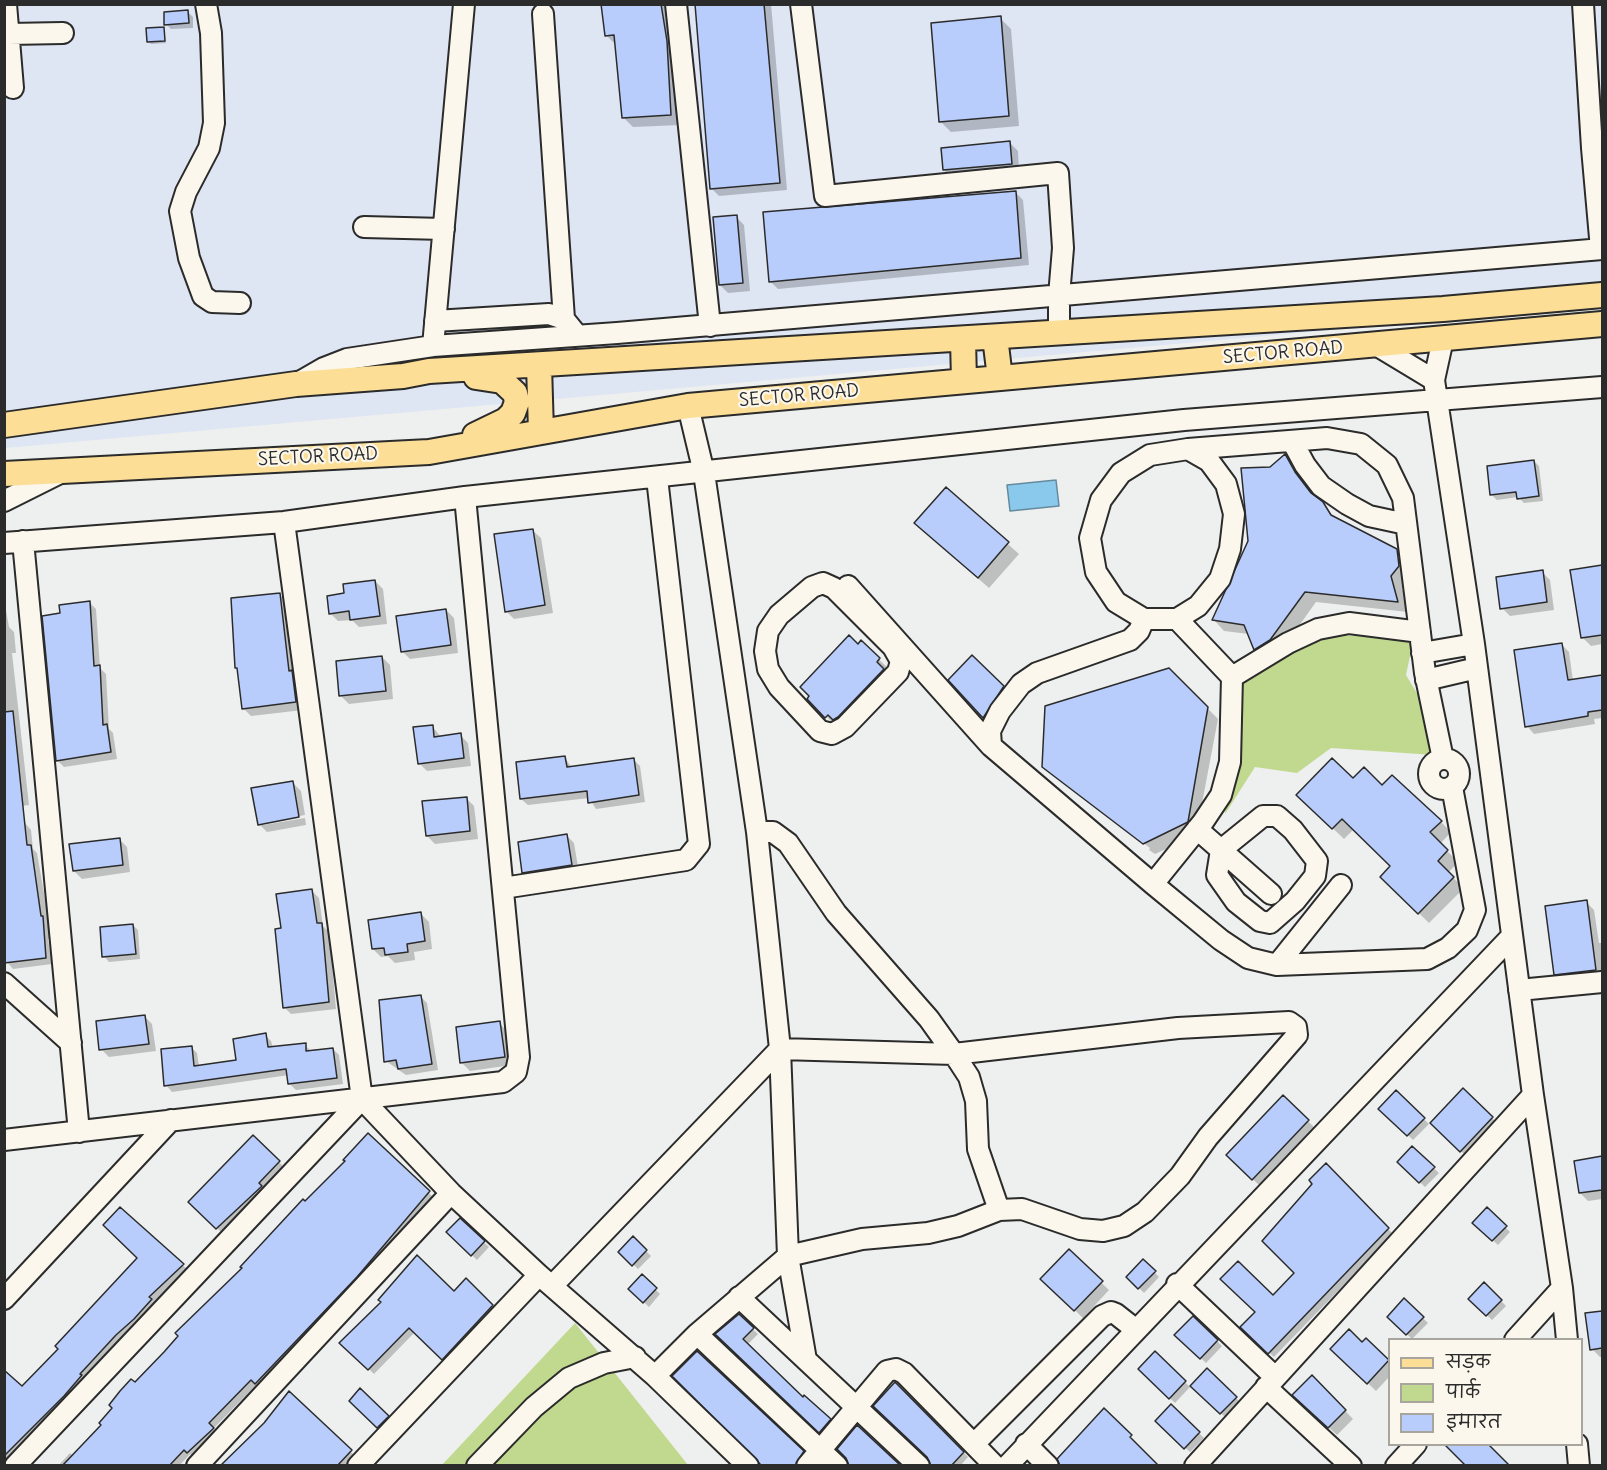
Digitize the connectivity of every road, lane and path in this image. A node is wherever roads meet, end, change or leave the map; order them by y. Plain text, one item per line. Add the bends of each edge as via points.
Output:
1 (6, 4) edge
2 (206, 4) edge
3 (464, 4) edge
4 (676, 4) edge
5 (801, 4) edge
6 (1583, 4) edge
7 (543, 14) dead end
8 (63, 33) dead end
9 (9, 34) junction
10 (13, 88) dead end
11 (364, 226) dead end
12 (444, 229) junction
13 (1602, 249) edge
14 (1602, 295) edge
15 (1059, 296) junction
16 (240, 303) dead end
17 (564, 319) junction
18 (435, 321) junction
19 (1602, 324) edge
20 (710, 326) junction
21 (617, 333) junction
22 (1059, 333) junction
23 (577, 335) junction
24 (995, 337) junction
25 (963, 339) junction
26 (1443, 339) junction
27 (1376, 345) junction
28 (433, 346) junction
29 (693, 356) junction
30 (539, 365) junction
31 (429, 371) junction
32 (1000, 378) junction
33 (1434, 380) junction
34 (964, 381) junction
35 (296, 384) junction
36 (1602, 387) edge
37 (1439, 400) junction
38 (688, 406) junction
39 (7, 422) edge
40 (542, 432) junction
41 (1292, 441) junction
42 (1188, 449) junction
43 (429, 452) junction
44 (67, 470) junction
45 (704, 473) junction
46 (4, 474) edge
47 (657, 478) junction
48 (465, 497) junction
49 (4, 501) edge
50 (284, 522) junction
51 (1406, 524) junction
52 (14, 542) edge
53 (848, 586) dead end
54 (1144, 619) junction
55 (1177, 619) junction
56 (1420, 632) junction
57 (1474, 644) junction
58 (765, 651) junction
59 (1422, 653) junction
60 (731, 656) junction
61 (1477, 668) junction
62 (1232, 677) junction
63 (1426, 680) junction
64 (991, 746) junction
65 (1197, 829) junction
66 (757, 832) junction
67 (1221, 850) junction
68 (1153, 884) junction
69 (1341, 885) dead end
70 (503, 888) junction
71 (1271, 894) dead end
72 (1512, 936) junction
73 (1277, 964) junction
74 (1602, 982) edge
75 (5, 983) edge
76 (1519, 990) junction
77 (71, 1043) junction
78 (780, 1049) junction
79 (954, 1054) junction
80 (1533, 1095) junction
81 (362, 1100) junction
82 (171, 1120) junction
83 (79, 1132) junction
84 (4, 1140) edge
85 (451, 1193) junction
86 (999, 1210) junction
87 (788, 1256) junction
88 (545, 1280) junction
89 (1177, 1284) junction
90 (1563, 1288) junction
91 (739, 1297) junction
92 (4, 1299) edge
93 (1135, 1329) junction
94 (697, 1334) junction
95 (1517, 1338) edge
96 (1567, 1338) edge
97 (634, 1357) junction
98 (806, 1360) junction
99 (655, 1376) junction
100 (1270, 1382) junction
101 (858, 1408) junction
102 (974, 1444) junction
103 (1024, 1446) junction
104 (1414, 1446) edge
105 (1577, 1446) edge
106 (821, 1450) junction
107 (997, 1464) edge
108 (15, 1466) edge
109 (197, 1466) edge
110 (358, 1466) edge
111 (477, 1466) edge
112 (748, 1466) edge
113 (807, 1466) edge
114 (837, 1466) edge
115 (919, 1466) edge
116 (1048, 1466) edge
117 (1195, 1466) edge
118 (1351, 1466) edge
119 (1396, 1466) edge
120 (1579, 1466) edge

1 - 9 street
2 - 16 street via 211,33 214,123 209,148 180,211 182,231 203,296 212,302
3 - 12 street
4 - 20 street
5 - 15 street via 825,196 1058,173 1063,248
6 - 13 street
7 - 17 street
8 - 9 street
9 - 10 street
11 - 12 street
12 - 18 street
13 - 15 street
14 - 22 main road, SECTOR ROAD
15 - 20 street
15 - 22 street
17 - 18 street via 549,314
17 - 23 street
18 - 28 street
19 - 26 main road, SECTOR ROAD
20 - 21 street
21 - 23 street
21 - 29 street
22 - 24 main road, SECTOR ROAD
23 - 28 street
24 - 25 main road, SECTOR ROAD
24 - 32 main road
25 - 29 main road, SECTOR ROAD
25 - 34 main road
26 - 27 main road, SECTOR ROAD
26 - 33 street
27 - 32 main road, SECTOR ROAD
27 - 33 street
28 - 35 street via 346,359
29 - 30 main road, SECTOR ROAD
30 - 31 main road, SECTOR ROAD
30 - 40 main road
31 - 35 main road, SECTOR ROAD
31 - 43 main road via 502,381 515,393 517,402 506,420
32 - 34 main road, SECTOR ROAD
33 - 37 street
34 - 38 main road, SECTOR ROAD
35 - 39 main road, SECTOR ROAD
36 - 37 street
37 - 45 street via 1184,420
37 - 57 street
38 - 40 main road, SECTOR ROAD
38 - 45 street
40 - 43 main road, SECTOR ROAD
41 - 42 street
41 - 51 street via 1321,486 1369,516
41 - 51 street via 1327,438 1361,444 1387,465 1403,498
42 - 54 street via 1150,455 1121,473 1101,500 1090,538 1096,572 1116,602
42 - 55 street via 1209,461 1226,484 1234,514 1230,549 1220,579 1198,606
43 - 44 main road, SECTOR ROAD
44 - 46 main road
44 - 49 street, SECTOR ROAD
45 - 47 street
45 - 60 street
47 - 48 street
47 - 70 street via 699,844 686,860
48 - 50 street
48 - 70 street
50 - 52 street
50 - 81 street
51 - 56 street
52 - 77 street
53 - 64 street
54 - 55 street
54 - 64 street via 1130,640 1037,673 1022,684 990,731
55 - 62 street
56 - 59 street
56 - 62 street via 1349,623 1318,629
57 - 59 street
57 - 61 street
58 - 58 street via 768,669 779,687 820,731 832,734 845,727 898,672 901,661 893,647 834,588 823,583 779,615 768,631
58 - 60 street
59 - 63 street
60 - 66 street
61 - 63 street
61 - 72 street
62 - 65 street via 1230,762 1221,795
63 - 73 street via 1443,759 1452,761 1458,769 1458,779 1452,787 1475,910 1467,930 1448,948 1427,959
64 - 68 street
65 - 67 street
65 - 68 street
66 - 78 street
66 - 79 street via 773,832 788,843 836,913 929,1019
67 - 67 street via 1217,875 1236,902 1260,921 1270,922 1295,902 1315,876 1317,861 1277,816 1263,816
67 - 71 street
68 - 73 street via 1248,958
69 - 73 street
70 - 81 street via 519,1057 516,1072 502,1082
72 - 76 street
72 - 89 street
74 - 76 street
75 - 77 street
76 - 80 street
77 - 83 street
78 - 79 street
78 - 87 street
78 - 88 street
79 - 86 street via 969,1077 976,1101 978,1149
79 - 86 street via 1178,1028 1289,1022 1296,1027 1293,1042 1208,1137 1180,1176 1145,1212 1124,1226 1103,1231 1080,1229 1022,1209
80 - 90 street
80 - 100 street
81 - 82 street
81 - 85 street
81 - 108 street
82 - 83 street
82 - 92 street
83 - 84 street
85 - 88 street
85 - 109 street
86 - 87 street via 928,1233 862,1239
87 - 91 street
87 - 98 street
88 - 97 street
88 - 110 street
89 - 93 street
89 - 100 street
90 - 95 street
90 - 96 street
91 - 94 street
91 - 98 street
93 - 102 street via 1111,1312 1102,1316
93 - 103 street
94 - 99 street
94 - 106 street
97 - 99 street
97 - 111 street via 604,1363 569,1378 534,1407
98 - 101 street
99 - 112 street
100 - 117 street
100 - 118 street
101 - 102 street via 887,1371 896,1369
101 - 106 street
101 - 115 street
102 - 107 street
103 - 107 street
103 - 116 street
104 - 119 street
105 - 120 street
106 - 113 street
106 - 114 street

